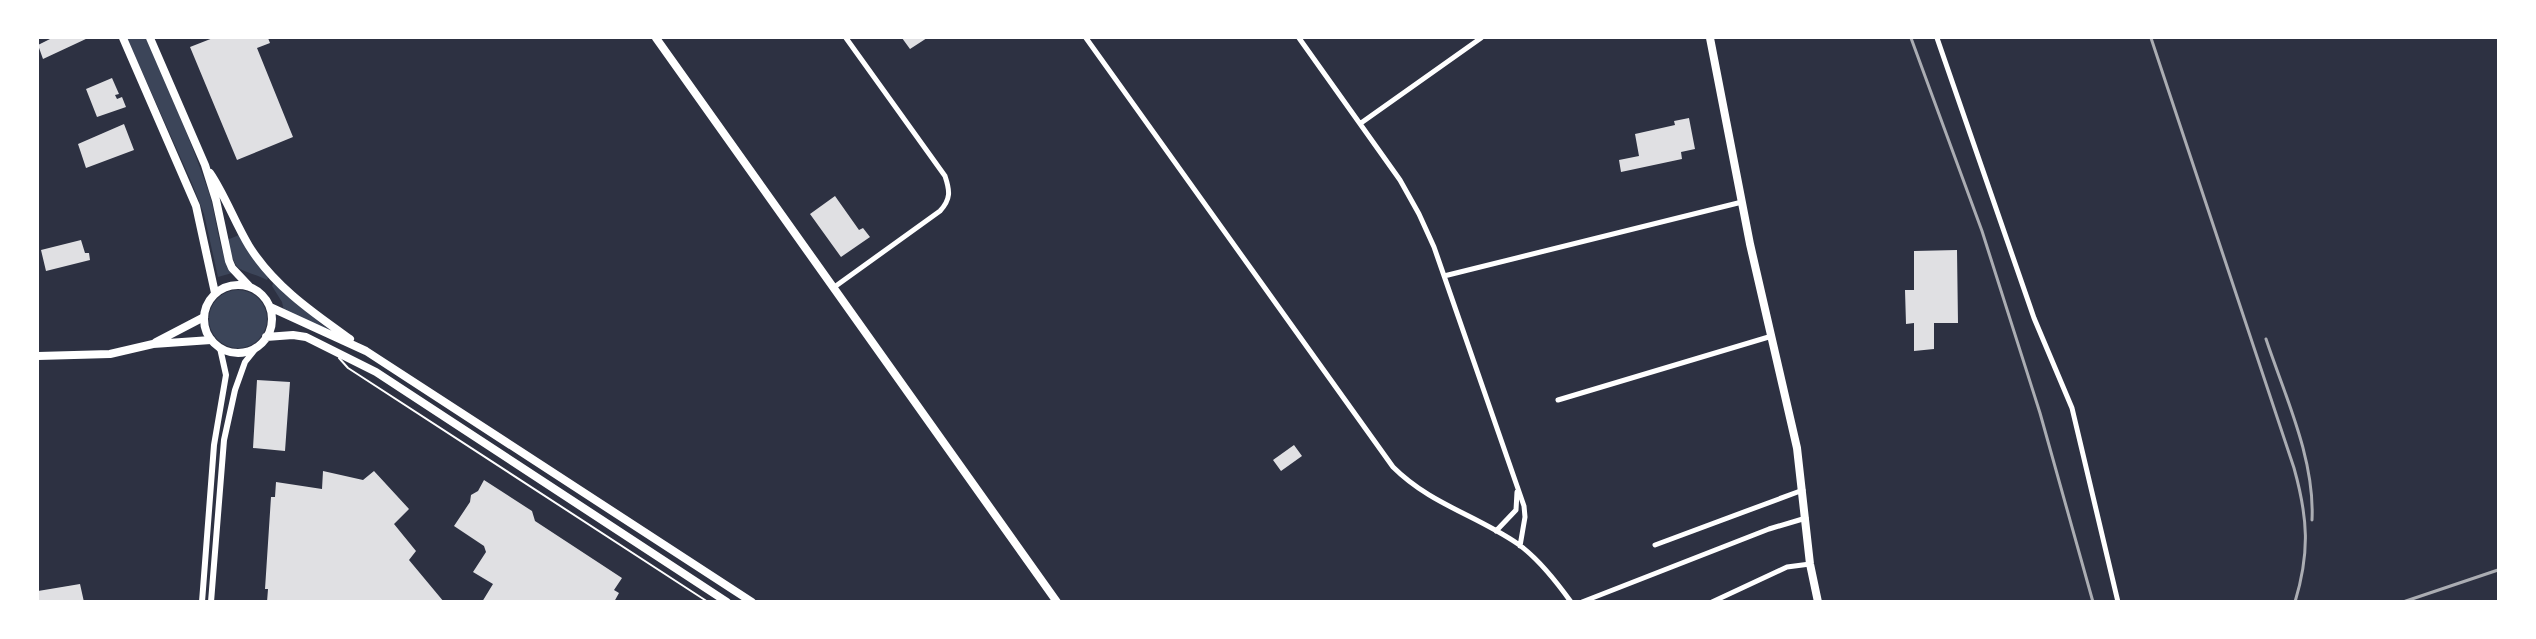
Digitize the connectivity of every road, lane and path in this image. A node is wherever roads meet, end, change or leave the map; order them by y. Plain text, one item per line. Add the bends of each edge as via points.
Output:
1 (123, 38) edge
2 (150, 38) edge
3 (656, 38) edge
4 (846, 38) edge
5 (1086, 38) edge
6 (1299, 38) edge
7 (1481, 38) edge
8 (1710, 38) edge
9 (1936, 38) edge
10 (1361, 123) junction
11 (204, 165) junction
12 (1742, 202) junction
13 (1444, 276) junction
14 (249, 286) junction
15 (833, 288) junction
16 (215, 293) junction
17 (270, 307) junction
18 (204, 317) junction
19 (1772, 336) junction
20 (266, 338) junction
21 (211, 340) junction
22 (153, 344) junction
23 (257, 347) junction
24 (220, 348) junction
25 (332, 349) junction
26 (366, 351) junction
27 (38, 357) edge
28 (1557, 400) dead end
29 (1517, 487) junction
30 (1803, 490) junction
31 (1806, 518) junction
32 (1496, 531) junction
33 (1655, 544) dead end
34 (1520, 546) junction
35 (1810, 564) junction
36 (202, 602) edge
37 (211, 602) edge
38 (708, 602) edge
39 (727, 602) edge
40 (752, 602) edge
41 (1056, 602) edge
42 (1571, 602) edge
43 (1582, 602) edge
44 (1712, 602) edge
45 (1818, 602) edge
46 (2118, 602) edge

1 - 16 main road via 196,206
2 - 11 main road
3 - 15 main road
4 - 15 street via 945,176 950,190 947,204 940,211
5 - 32 street via 1381,453 1417,489
6 - 10 street
7 - 10 street
8 - 12 main road
9 - 46 street via 2034,318 2072,408
10 - 13 street via 1419,214
11 - 14 main road via 229,261
11 - 26 main road via 250,247 273,278
12 - 13 street
12 - 19 main road
13 - 29 street
14 - 16 main road via 234,285
14 - 17 main road
15 - 41 main road
16 - 18 main road
17 - 20 main road via 272,322
17 - 26 main road
18 - 21 main road
18 - 22 main road
19 - 28 street
19 - 30 main road
20 - 23 main road
20 - 25 main road via 300,335
21 - 22 main road
21 - 24 main road
22 - 27 main road via 110,354
23 - 24 main road via 239,353
23 - 37 street via 245,362 235,390 224,440
24 - 36 street via 226,375 214,445
25 - 38 lane via 348,368
25 - 39 main road via 376,372
26 - 40 main road
29 - 32 street via 1515,510
29 - 34 street via 1525,512
30 - 31 main road
30 - 33 street
31 - 35 main road
31 - 43 street
32 - 34 street
34 - 42 street via 1557,582
35 - 44 street via 1787,567
35 - 45 main road

